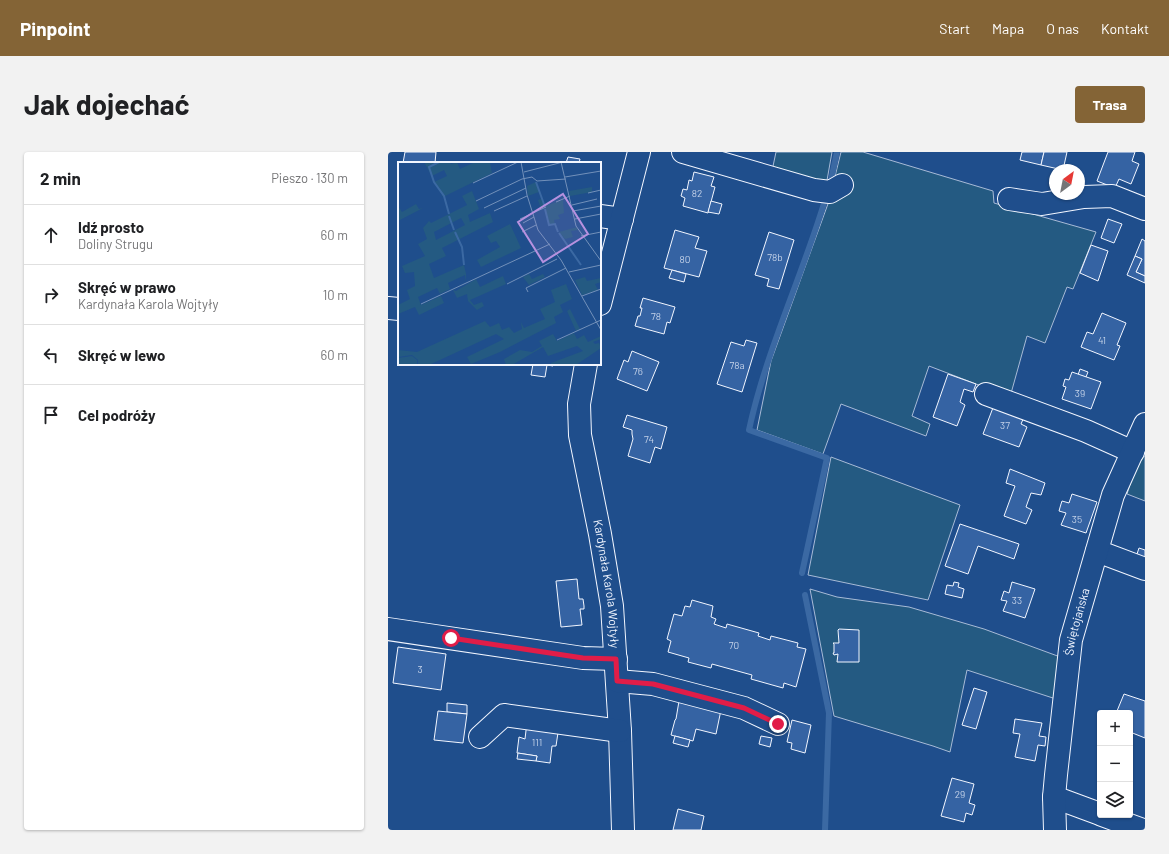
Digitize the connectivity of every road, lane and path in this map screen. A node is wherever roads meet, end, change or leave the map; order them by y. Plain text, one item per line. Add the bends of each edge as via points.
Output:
1 (639, 152) edge
2 (682, 152) edge
3 (842, 185) dead end
4 (1009, 199) dead end
5 (1145, 209) edge
6 (601, 216) edge
7 (622, 219) junction
8 (601, 300) edge
9 (388, 308) edge
10 (398, 309) edge
11 (586, 365) edge
12 (986, 394) dead end
13 (1140, 441) edge
14 (1097, 551) junction
15 (1145, 569) edge
16 (388, 629) edge
17 (616, 659) junction
18 (617, 681) junction
19 (778, 724) dead end
20 (620, 730) junction
21 (480, 737) dead end
22 (1054, 797) junction
23 (1097, 813) edge
24 (1109, 818) edge
25 (623, 821) edge
26 (607, 830) edge
27 (1055, 830) edge
28 (1142, 830) edge

1 - 7 street
2 - 3 street via 814,190 830,192
4 - 5 street via 1042,204 1084,197 1112,196
6 - 7 street
7 - 8 street
9 - 10 street
11 - 17 street, Kardynała Karola Wojtyły via 579,404 580,435 609,586
12 - 13 street via 1086,431
13 - 14 street, Świętojańska via 1113,495
14 - 15 street
14 - 22 street, Świętojańska via 1071,640
16 - 17 street via 583,658
17 - 18 street, Kardynała Karola Wojtyły
18 - 19 street via 653,684 744,708
18 - 20 street, Kardynała Karola Wojtyły
20 - 21 street via 504,715
20 - 25 street, Kardynała Karola Wojtyły
22 - 23 street
22 - 27 street, Świętojańska
24 - 28 street
25 - 26 street

